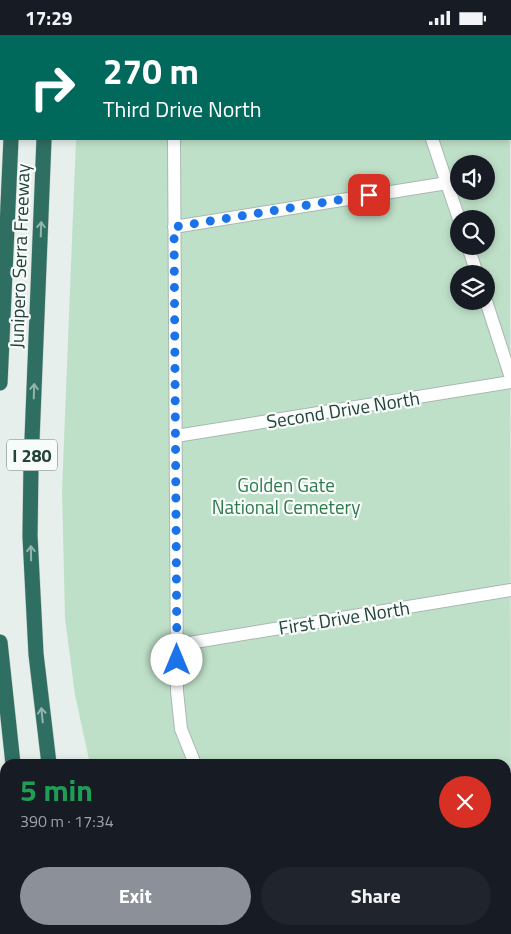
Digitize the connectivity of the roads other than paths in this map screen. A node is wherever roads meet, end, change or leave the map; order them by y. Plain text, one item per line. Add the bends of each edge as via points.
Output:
1 (11, 140) edge
2 (44, 140) edge
3 (174, 140) edge
4 (432, 140) edge
5 (447, 183) junction
6 (456, 210) edge
7 (174, 227) junction
8 (489, 310) edge
9 (511, 380) edge
10 (0, 383) edge
11 (176, 436) junction
12 (511, 590) edge
13 (0, 642) edge
14 (177, 645) junction
15 (13, 759) edge
16 (48, 759) edge
17 (193, 759) edge

1 - 10 highway, Junipero Serra Freeway
16 -> 2 highway, Junipero Serra Freeway / I 280 via 36,654 30,536
3 - 7 street
4 - 5 street
5 - 6 street
5 - 7 street
7 - 11 street
8 - 9 street
9 - 11 street, Second Drive North
11 - 14 street
12 - 14 street, First Drive North
13 - 15 highway
14 - 17 street via 178,710

